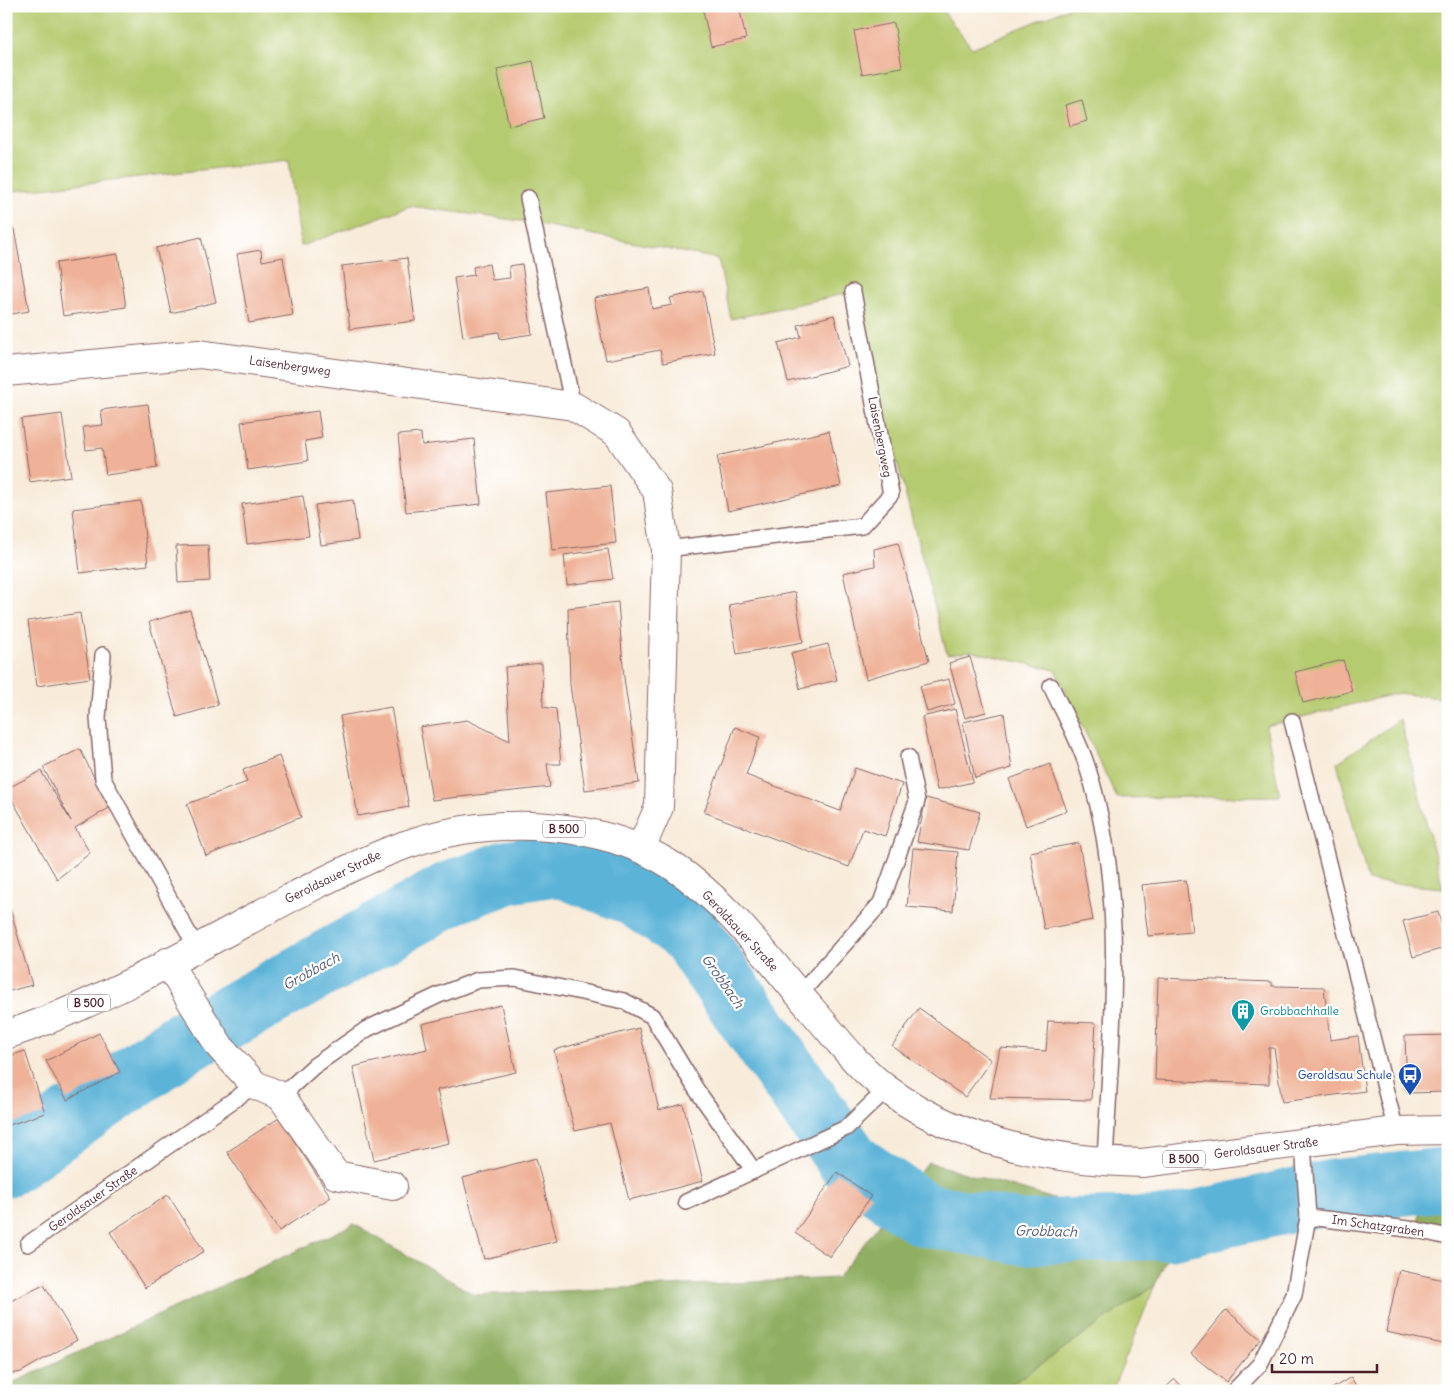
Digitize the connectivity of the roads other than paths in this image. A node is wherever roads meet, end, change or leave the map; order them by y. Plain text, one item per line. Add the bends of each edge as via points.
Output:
1 (528, 198) dead end
2 (853, 292) dead end
3 (6, 372) edge
4 (573, 406) junction
5 (666, 549) junction
6 (103, 655) dead end
7 (1051, 686) dead end
8 (1292, 721) dead end
9 (908, 756) dead end
10 (641, 848) junction
11 (196, 947) junction
12 (167, 962) junction
13 (799, 995) junction
14 (6, 1035) edge
15 (255, 1085) junction
16 (887, 1089) junction
17 (281, 1096) junction
18 (1448, 1130) edge
19 (1396, 1132) junction
20 (1303, 1144) junction
21 (1105, 1162) junction
22 (754, 1171) junction
23 (393, 1186) dead end
24 (686, 1202) dead end
25 (1308, 1217) junction
26 (1448, 1237) edge
27 (28, 1244) dead end
28 (1234, 1391) edge

1 - 4 lane
2 - 5 lane, Laisenbergweg via 891,494 862,526
3 - 4 main road, Laisenbergweg via 199,354
4 - 5 main road, Laisenbergweg via 618,433 657,491
5 - 10 main road, Laisenbergweg via 658,807
6 - 11 lane via 98,718 103,779
7 - 21 lane via 1087,765 1106,848 1114,953
8 - 19 lane
9 - 13 lane via 917,801 881,903
10 - 11 main road, Geroldsauer Straße / B 500 via 570,830 534,826 488,827 425,838 358,864
10 - 13 main road, Geroldsauer Straße / B 500 via 700,887
11 - 12 main road, Geroldsauer Straße / B 500
12 - 14 main road, Geroldsauer Straße / B 500 via 46,1022
12 - 15 main road via 220,1047
13 - 16 main road, Geroldsauer Straße / B 500 via 859,1063
15 - 17 main road
15 - 27 lane, Geroldsauer Straße
16 - 21 main road, Geroldsauer Straße / B 500 via 947,1123 979,1136 1021,1148
16 - 22 lane via 846,1128
17 - 22 lane via 314,1066 367,1029 478,980 515,978 624,1001 652,1016 696,1089
17 - 23 main road via 336,1175
18 - 19 main road, Geroldsauer Straße / B 500
19 - 20 main road, Geroldsauer Straße / B 500
20 - 21 main road, Geroldsauer Straße / B 500 via 1178,1160
20 - 25 lane
22 - 24 lane
25 - 26 lane, Im Schatzgraben via 1417,1230
25 - 28 lane via 1294,1295 1260,1364

